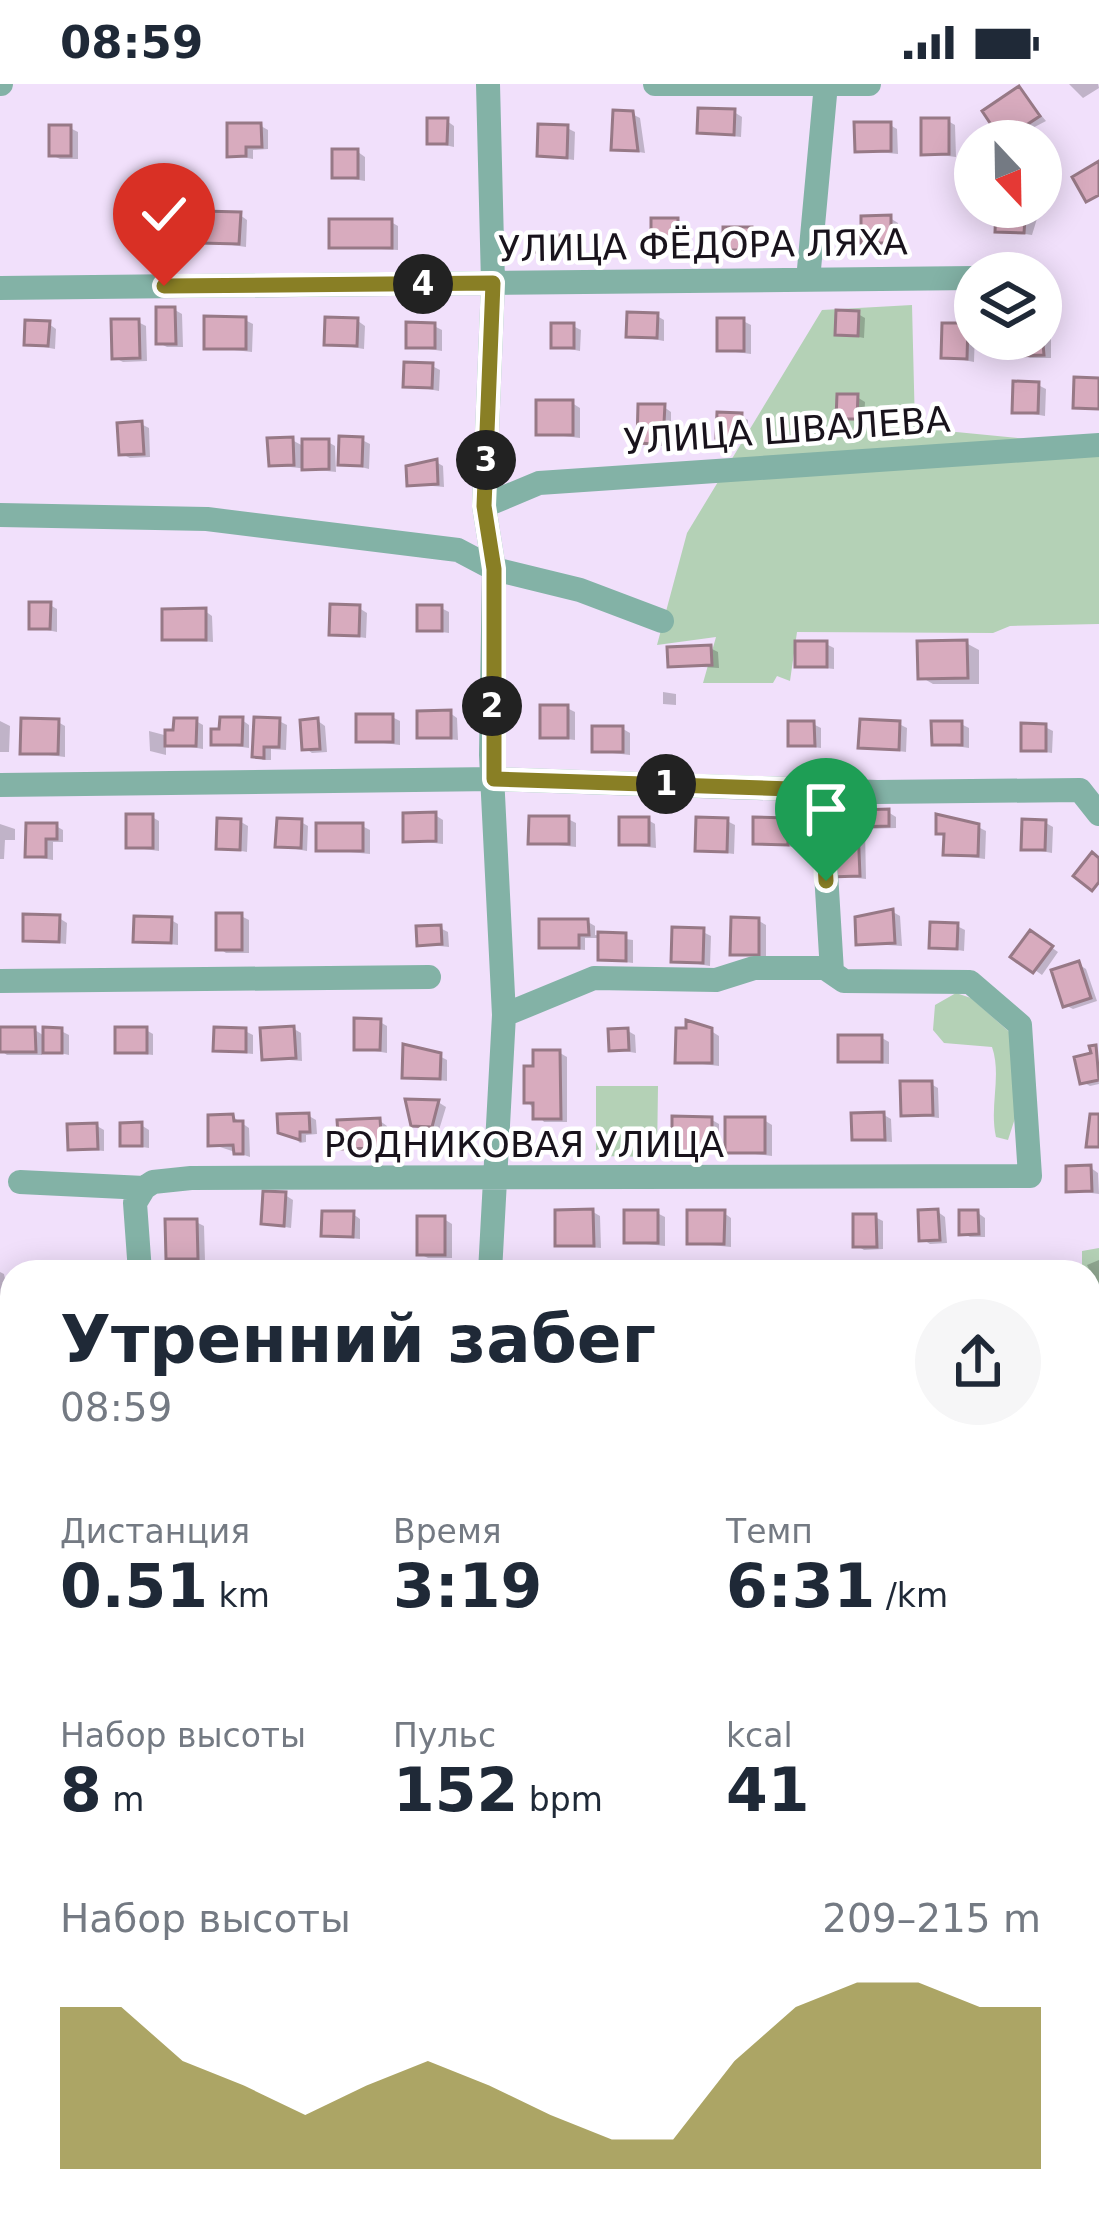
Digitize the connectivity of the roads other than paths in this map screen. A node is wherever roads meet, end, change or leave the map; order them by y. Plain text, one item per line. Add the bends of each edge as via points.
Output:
1 (488, 84) edge
2 (655, 84) edge
3 (869, 84) edge
4 (826, 85) edge
5 (954, 278) edge
6 (808, 280) junction
7 (493, 283) junction
8 (0, 287) edge
9 (1099, 445) edge
10 (484, 506) junction
11 (0, 515) edge
12 (494, 569) junction
13 (662, 621) dead end
14 (494, 779) junction
15 (0, 784) edge
16 (821, 790) junction
17 (1099, 814) edge
18 (832, 972) junction
19 (429, 977) dead end
20 (0, 981) edge
21 (504, 1015) junction
22 (496, 1181) junction
23 (20, 1182) dead end
24 (144, 1188) junction
25 (139, 1260) edge
26 (491, 1260) edge

1 - 7 street
2 - 4 street
3 - 4 street
4 - 6 street
5 - 6 street, УЛИЦА ФЁДОРА ЛЯХА
6 - 7 street, УЛИЦА ФЁДОРА ЛЯХА
7 - 8 street, УЛИЦА ФЁДОРА ЛЯХА
7 - 10 street
9 - 10 street, УЛИЦА ШВАЛЕВА via 539,483
10 - 12 street
11 - 12 street via 207,520 458,550
12 - 13 street
12 - 14 street
14 - 15 street
14 - 16 street
14 - 21 street
16 - 17 street via 1080,790
16 - 18 street
18 - 21 street via 754,968 674,982 594,978
18 - 22 street, РОДНИКОВАЯ УЛИЦА via 844,981 970,982 1020,1025 1030,1177
19 - 20 street
21 - 22 street
22 - 24 street, РОДНИКОВАЯ УЛИЦА via 191,1178
22 - 26 street
23 - 24 street, РОДНИКОВАЯ УЛИЦА
24 - 25 street via 135,1203

